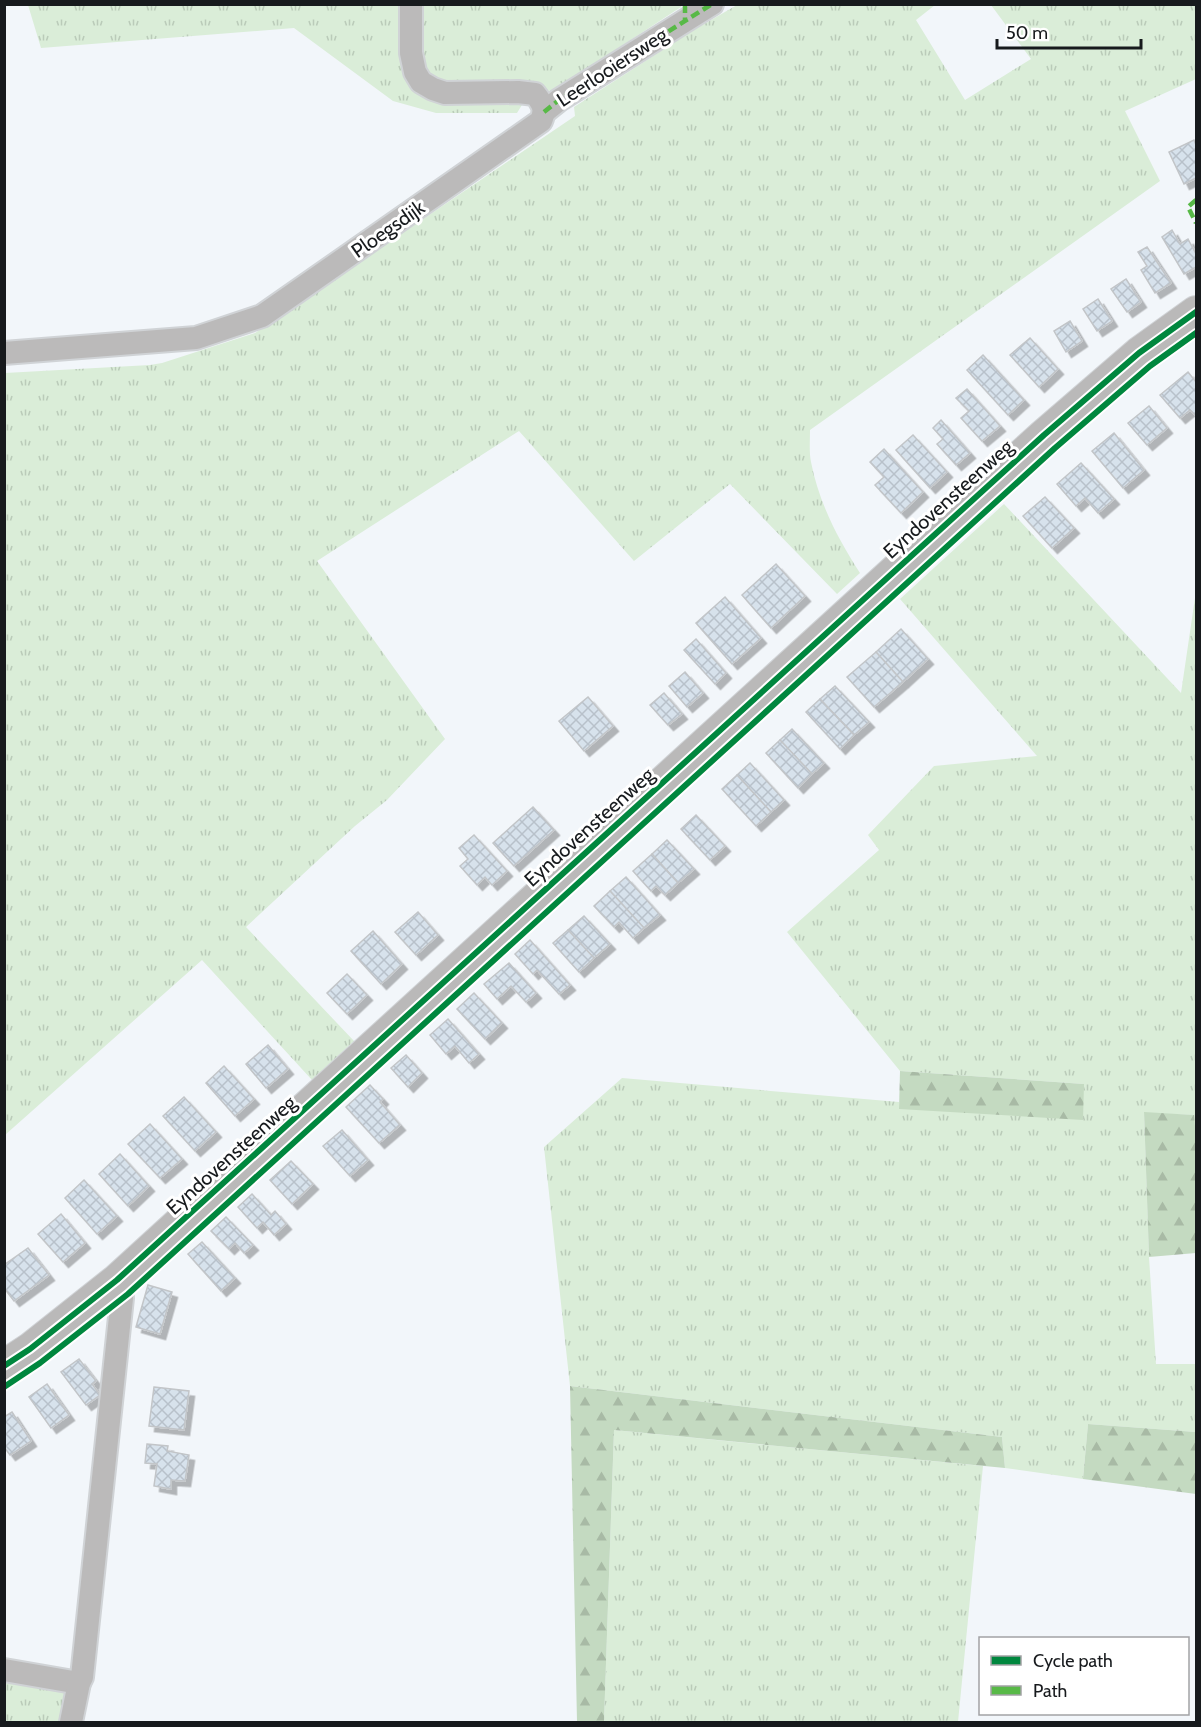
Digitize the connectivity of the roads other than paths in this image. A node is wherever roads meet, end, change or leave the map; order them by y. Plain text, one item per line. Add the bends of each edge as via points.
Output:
1 (411, 4) edge
2 (712, 4) edge
3 (544, 112) junction
4 (1197, 312) edge
5 (4, 353) edge
6 (117, 1281) junction
7 (4, 1366) edge
8 (4, 1670) edge
9 (78, 1683) junction
10 (71, 1722) edge

1 - 3 street via 411,53 421,82 445,93 535,94
2 - 3 street, Leerlooiersweg
3 - 5 street, Ploegsdijk via 541,121 262,316 196,338
4 - 6 street, Eyndovensteenweg via 1139,353 1044,435
6 - 7 street, Eyndovensteenweg
6 - 9 street via 122,1298 82,1677
8 - 9 street
9 - 10 street

